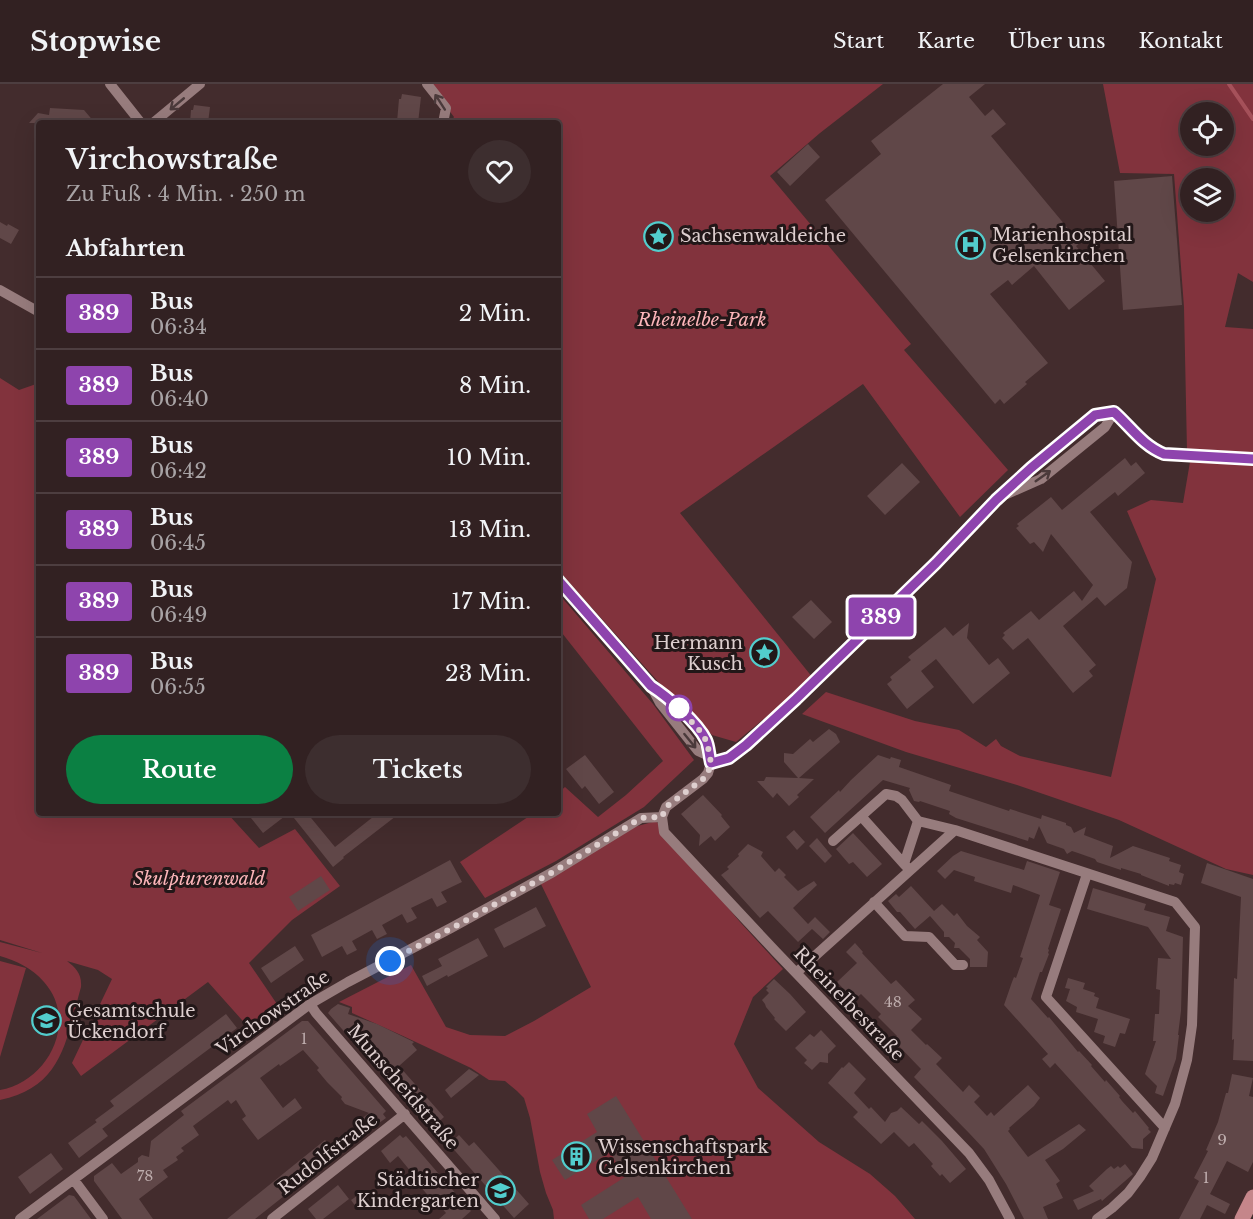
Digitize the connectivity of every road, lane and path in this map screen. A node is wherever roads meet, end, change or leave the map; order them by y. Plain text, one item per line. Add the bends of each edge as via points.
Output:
1 (110, 84) edge
2 (200, 84) edge
3 (427, 84) edge
4 (139, 120) edge
5 (157, 120) edge
6 (444, 120) edge
7 (0, 290) edge
8 (36, 310) edge
9 (996, 500) junction
10 (561, 583) edge
11 (710, 759) junction
12 (861, 816) junction
13 (662, 817) junction
14 (918, 821) junction
15 (955, 830) junction
16 (833, 841) dead end
17 (907, 867) junction
18 (1087, 874) junction
19 (874, 902) junction
20 (963, 965) dead end
21 (796, 973) junction
22 (310, 1004) junction
23 (405, 1114) junction
24 (1165, 1128) junction
25 (74, 1180) junction
26 (1253, 1197) edge
27 (20, 1219) edge
28 (103, 1219) edge
29 (272, 1219) edge
30 (495, 1219) edge
31 (1010, 1219) edge
32 (1096, 1219) edge
33 (1242, 1219) edge

1 - 4 street
2 -> 5 street
6 -> 3 street via 446,108
7 - 8 street
9 -> 9 street via 1041,479 1105,427 1114,412 1095,415
9 - 11 street via 788,707 729,758
10 - 11 street via 651,686 668,697 701,732
11 - 13 street via 708,773 666,807
12 - 14 street via 886,794 902,800
12 - 16 street
12 - 17 street
13 - 21 street, Rheinelbestraße via 664,832
13 - 22 street, Virchowstraße via 641,818 553,872
14 - 15 street
14 - 17 street
15 - 17 street
15 - 18 street
17 - 19 street
18 - 24 street via 1047,997
18 - 24 street via 1175,902 1195,927 1187,1060
19 - 20 street via 905,936 929,937 955,965
19 - 21 street
21 - 31 street, Rheinelbestraße via 969,1153
22 - 23 street, Munscheidstraße
22 - 25 street, Virchowstraße
23 - 29 street, Rudolfstraße
23 - 30 street, Munscheidstraße
24 - 32 street via 1152,1158 1128,1193
25 - 27 street, Virchowstraße
25 - 28 street
26 - 33 main road

